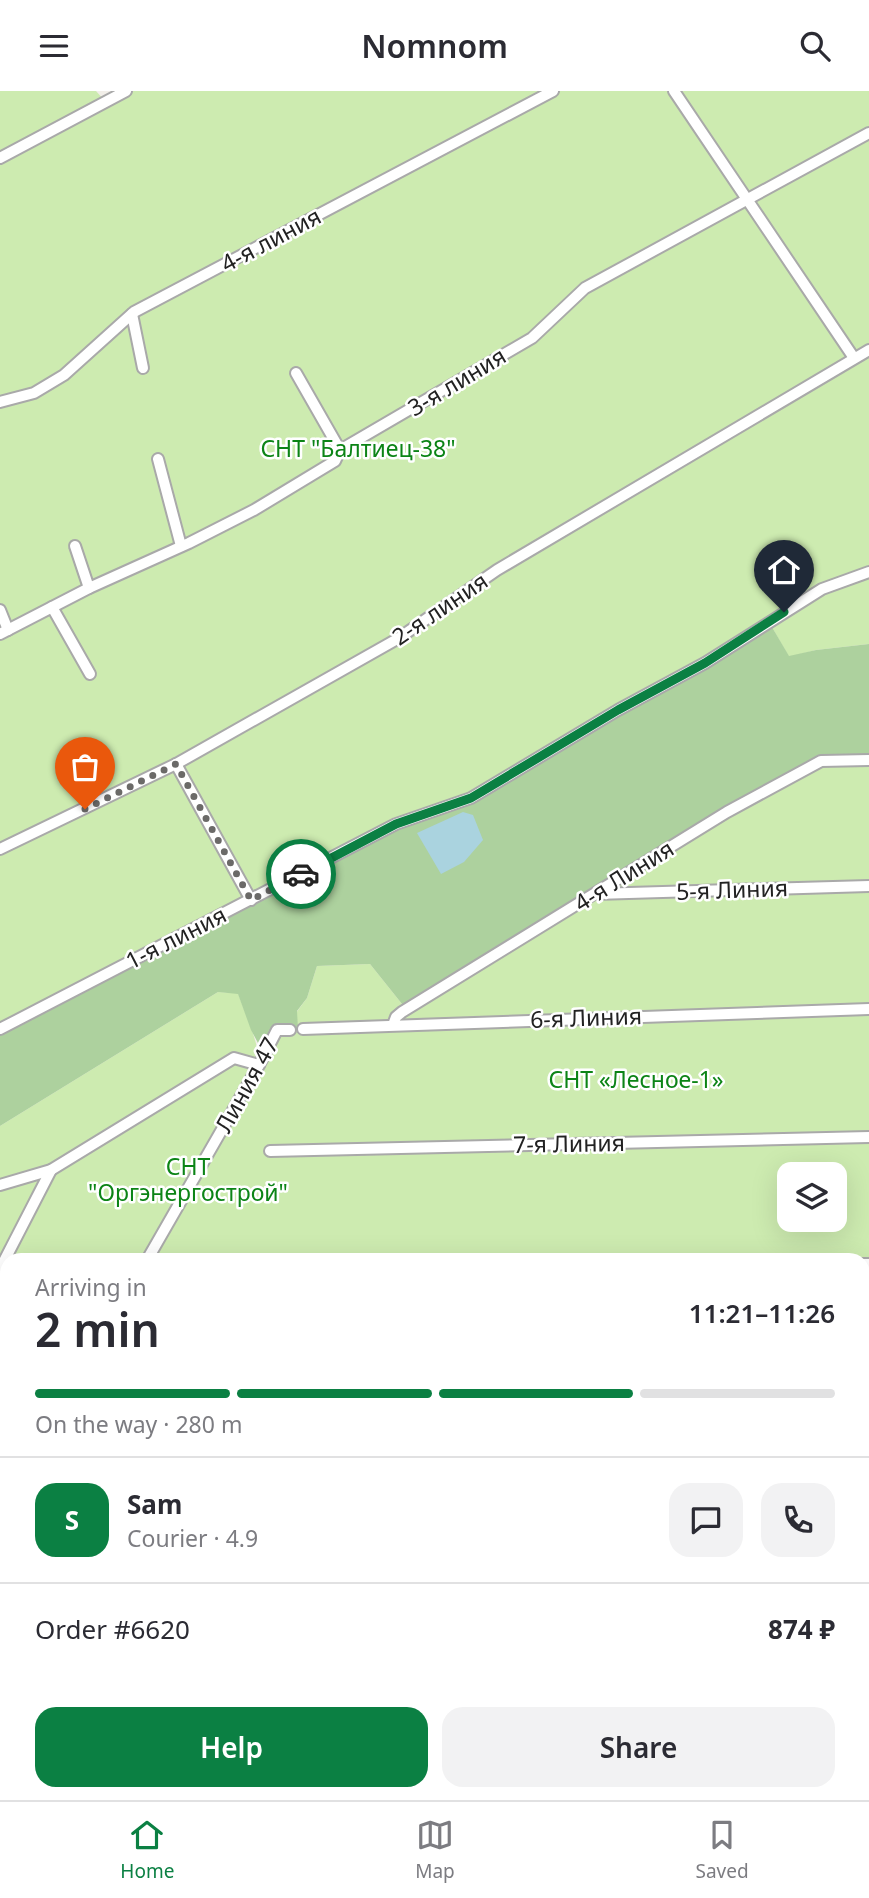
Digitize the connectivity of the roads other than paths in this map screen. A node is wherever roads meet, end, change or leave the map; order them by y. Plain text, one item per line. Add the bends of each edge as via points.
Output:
1 (96, 91) edge
2 (126, 91) edge
3 (553, 91) edge
4 (674, 91) edge
5 (105, 101) junction
6 (869, 133) edge
7 (0, 158) edge
8 (746, 199) junction
9 (132, 314) junction
10 (869, 350) edge
11 (854, 358) junction
12 (143, 368) dead end
13 (296, 373) dead end
14 (0, 402) edge
15 (340, 450) junction
16 (158, 459) dead end
17 (75, 546) dead end
18 (181, 546) junction
19 (867, 577) edge
20 (89, 588) junction
21 (52, 607) junction
22 (0, 610) edge
23 (4, 631) edge
24 (90, 674) dead end
25 (869, 760) edge
26 (176, 764) junction
27 (0, 849) edge
28 (869, 886) edge
29 (595, 894) junction
30 (251, 900) junction
31 (869, 1009) edge
32 (393, 1025) junction
33 (0, 1029) edge
34 (303, 1029) dead end
35 (290, 1030) dead end
36 (259, 1065) junction
37 (869, 1137) edge
38 (270, 1150) dead end
39 (51, 1170) junction
40 (0, 1185) edge
41 (8, 1253) edge
42 (151, 1253) edge

1 - 5 street
2 - 5 street
3 - 9 street, 4-я линия
4 - 8 street
5 - 7 street
6 - 8 street, 3-я линия
8 - 11 street
8 - 15 street, 3-я линия via 585,288 531,338
9 - 12 street
9 - 14 street, 4-я линия via 64,375 34,393
10 - 11 street, 2-я линия
11 - 26 street, 2-я линия via 497,570 399,638
13 - 15 street
15 - 18 street, 3-я линия via 335,461 301,484
16 - 18 street
17 - 20 street
18 - 20 street, 3-я линия
19 - 30 street, 1-я линия via 821,589 705,663 471,798 396,824
20 - 21 street, 3-я линия
21 - 23 street, 3-я линия
21 - 24 street
22 - 23 street
25 - 29 street, 4-я Линия via 821,761 727,812
26 - 27 street, 2-я линия
26 - 30 street
28 - 29 street, 5-я Линия
29 - 32 street, 4-я Линия via 402,1012
30 - 33 street, 1-я линия
31 - 32 street, 6-я Линия
32 - 34 street, 6-я Линия
35 - 36 street, Линия 47 via 277,1030
36 - 39 street via 234,1058
36 - 42 street, Линия 47
37 - 38 street, 7-я Линия
39 - 40 street
39 - 41 street

